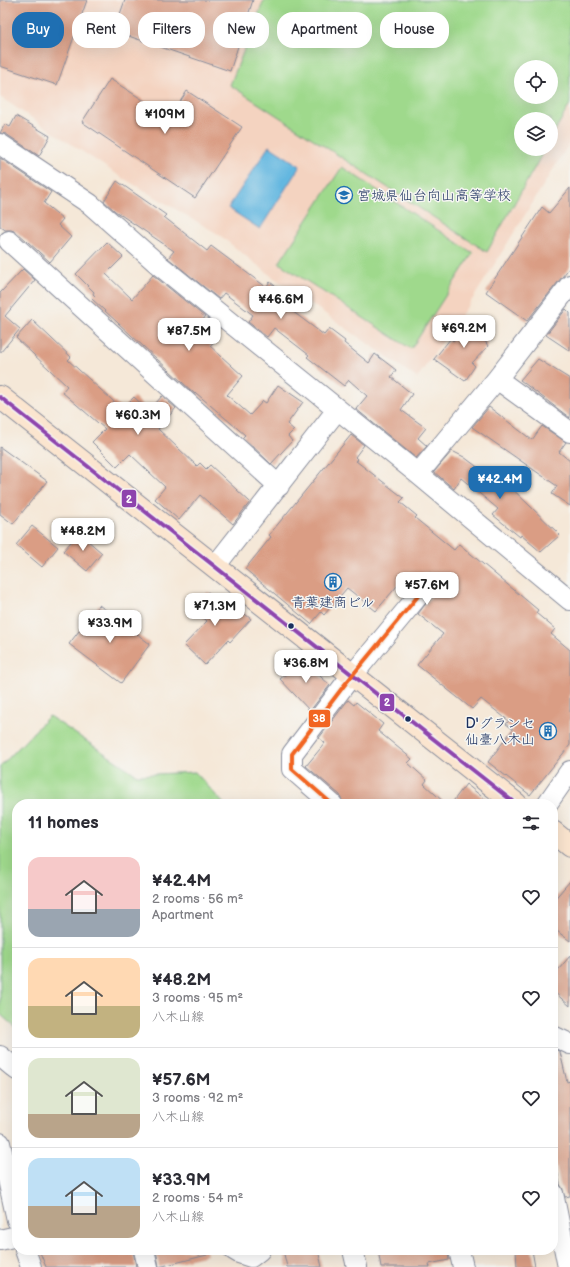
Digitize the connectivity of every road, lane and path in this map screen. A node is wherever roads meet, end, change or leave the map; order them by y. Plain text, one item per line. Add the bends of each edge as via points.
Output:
1 (0, 144) edge
2 (9, 241) dead end
3 (570, 285) edge
4 (497, 379) junction
5 (0, 397) edge
6 (337, 410) junction
7 (570, 432) edge
8 (418, 474) junction
9 (279, 486) junction
10 (216, 565) junction
11 (428, 584) dead end
12 (570, 600) edge
13 (354, 675) junction
14 (570, 771) edge
15 (326, 799) edge
16 (506, 799) edge
17 (550, 799) edge
18 (558, 836) edge
19 (570, 846) edge
20 (558, 1038) edge
21 (570, 1044) edge
22 (0, 1056) edge
23 (12, 1066) edge
24 (0, 1143) edge
25 (12, 1197) edge
26 (558, 1218) edge
27 (12, 1237) edge
28 (0, 1240) edge
29 (27, 1255) edge
30 (145, 1255) edge
31 (354, 1255) edge
32 (460, 1255) edge
33 (31, 1267) edge
34 (148, 1267) edge
35 (357, 1267) edge
36 (463, 1267) edge
37 (568, 1267) edge

1 - 6 street via 90,204 159,265
2 - 9 street
3 - 4 street
4 - 7 street
4 - 8 street
5 - 10 street
6 - 8 street
6 - 9 street
8 - 12 street
9 - 10 street
10 - 13 street
11 - 13 street
13 - 15 street via 292,754 292,769
13 - 16 street
14 - 17 street
18 - 19 street
20 - 21 street
22 - 23 street
24 - 25 street
26 - 37 street
27 - 28 street
29 - 33 street
30 - 34 street
31 - 35 street
32 - 36 street

